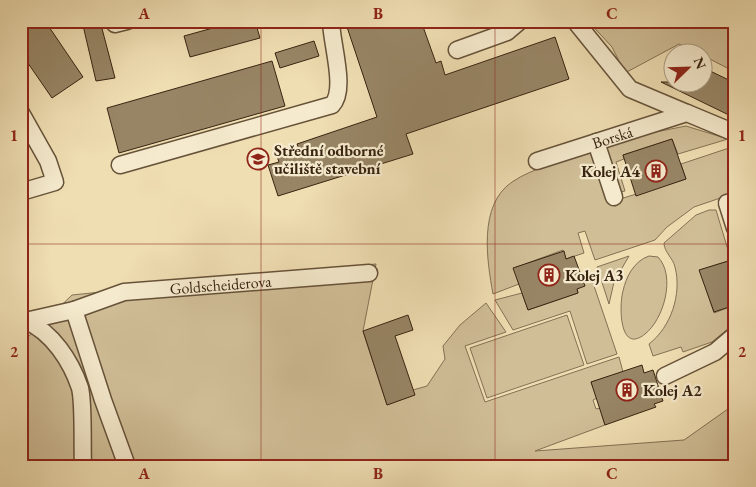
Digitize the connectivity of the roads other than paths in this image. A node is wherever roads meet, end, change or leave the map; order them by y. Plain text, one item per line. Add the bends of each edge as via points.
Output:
1 (330, 21) edge
2 (520, 21) edge
3 (575, 21) edge
4 (457, 50) dead end
5 (686, 113) junction
6 (21, 114) edge
7 (735, 133) edge
8 (596, 142) junction
9 (537, 161) dead end
10 (120, 165) dead end
11 (21, 192) edge
12 (614, 197) dead end
13 (735, 201) edge
14 (735, 228) edge
15 (369, 273) dead end
16 (74, 310) junction
17 (23, 322) edge
18 (735, 335) edge
19 (665, 376) dead end
20 (83, 466) edge
21 (127, 466) edge

1 - 10 street via 339,88 337,100 332,105
2 - 4 street via 507,32
3 - 5 street via 630,90
5 - 7 street
5 - 8 street, Borská
6 - 11 street via 48,161 55,182
8 - 9 street, Borská
8 - 12 street
13 - 14 street via 727,203
15 - 16 street, Goldscheiderova via 124,292
16 - 17 street, Goldscheiderova
16 - 21 street
17 - 20 street, Goldscheiderova via 35,325 62,350 80,389
18 - 19 street via 715,352

